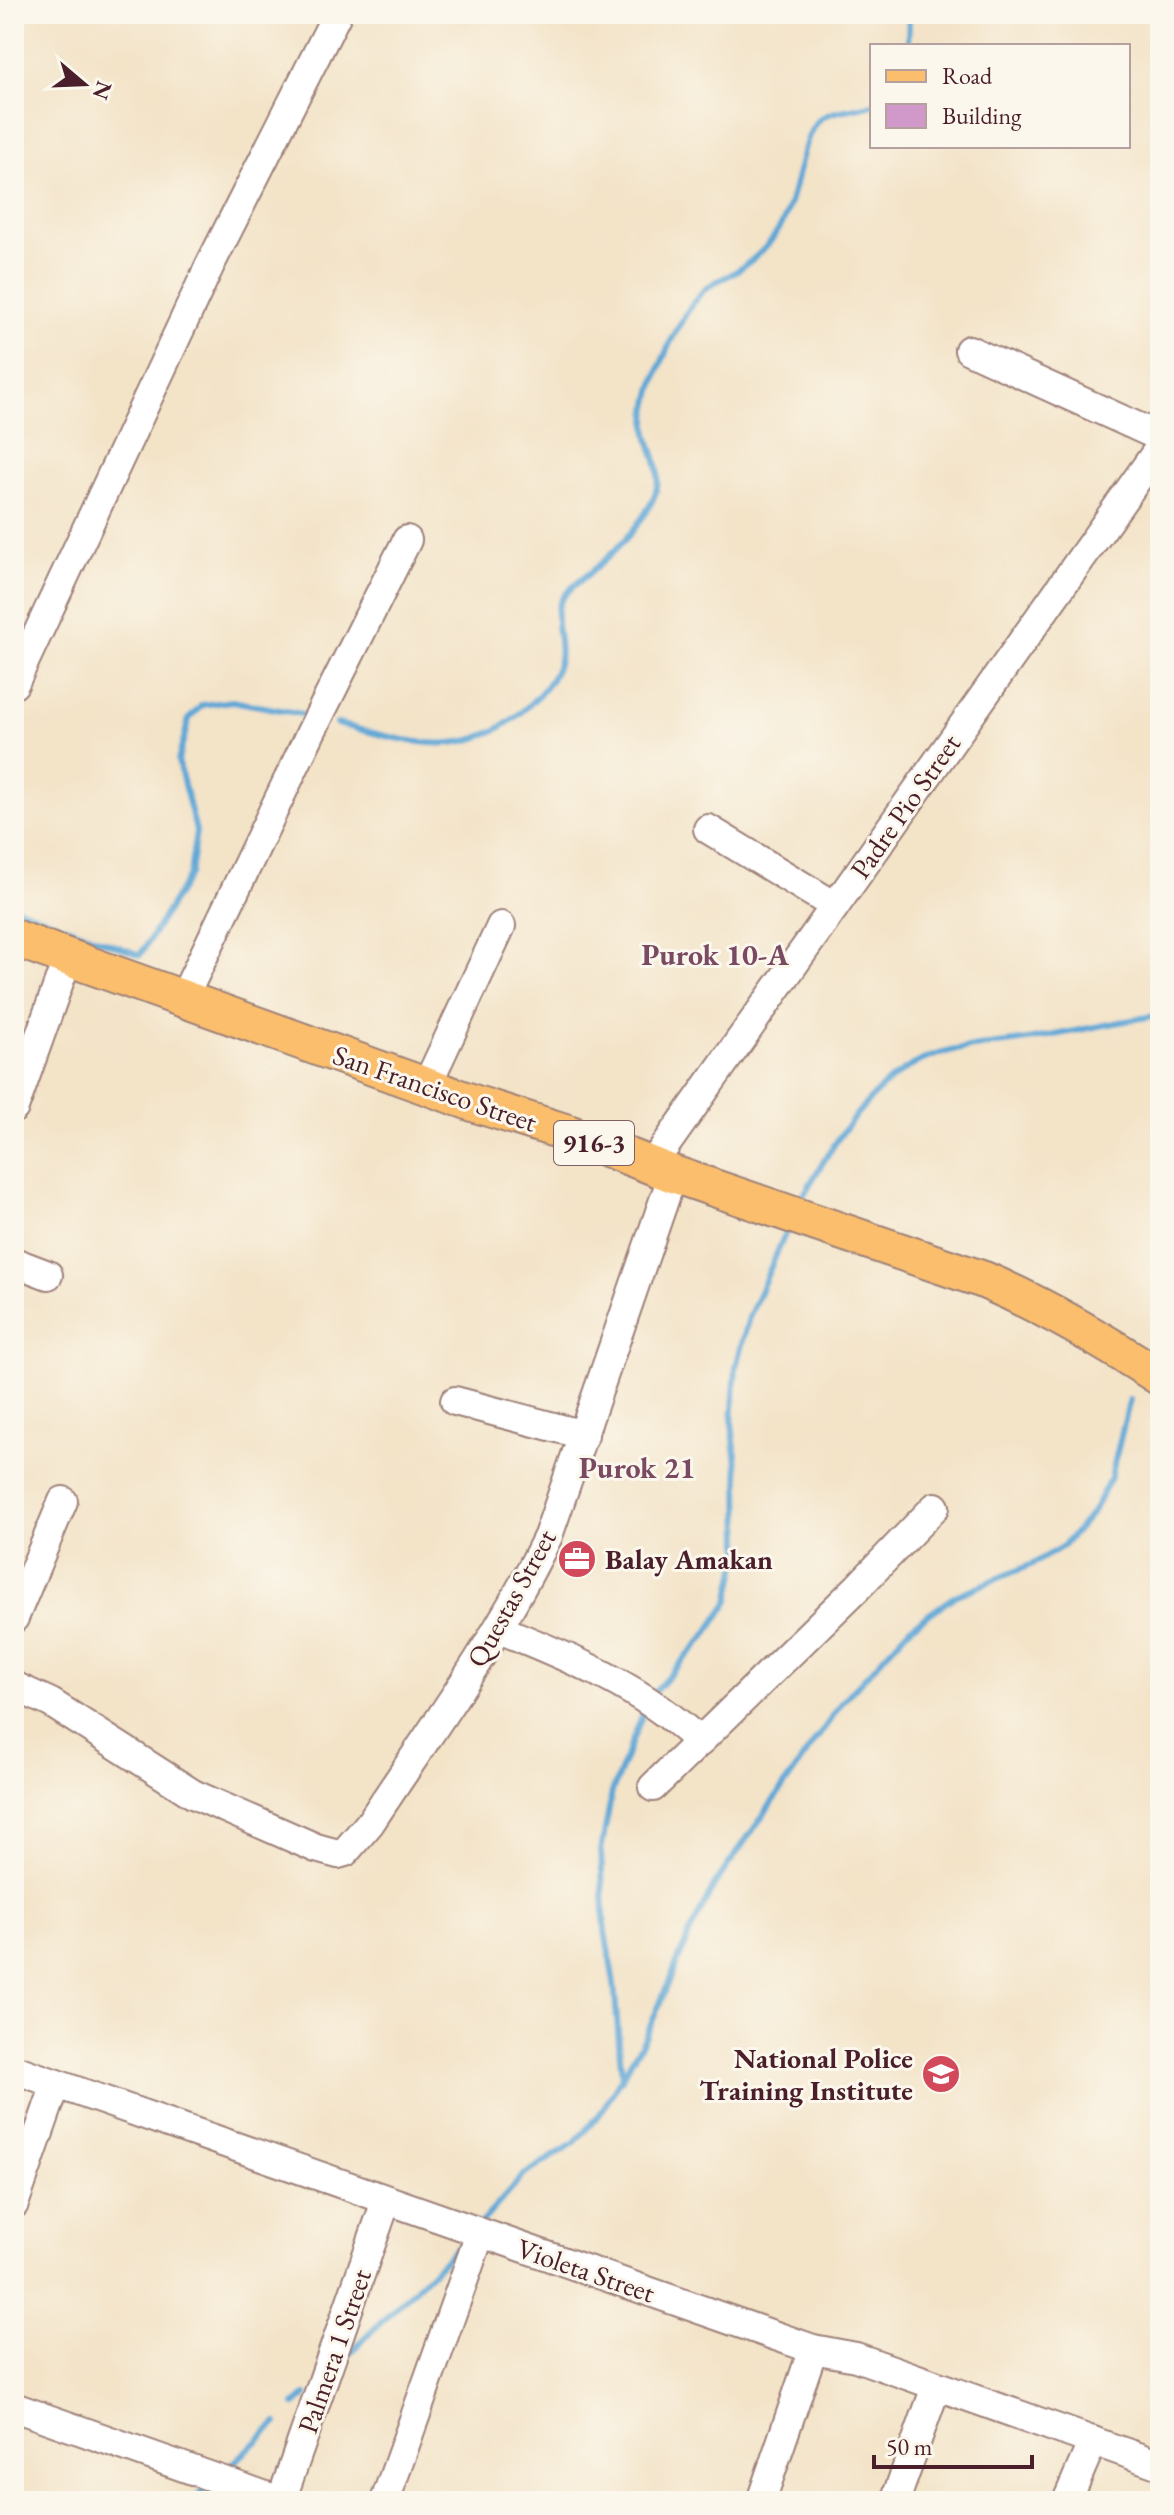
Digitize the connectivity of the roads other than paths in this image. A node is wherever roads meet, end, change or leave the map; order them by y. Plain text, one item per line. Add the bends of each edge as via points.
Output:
1 (337, 14) edge
2 (969, 350) dead end
3 (1160, 437) edge
4 (1160, 447) edge
5 (407, 540) dead end
6 (14, 684) edge
7 (708, 829) dead end
8 (835, 906) junction
9 (501, 926) dead end
10 (14, 938) edge
11 (68, 957) junction
12 (183, 999) junction
13 (427, 1085) junction
14 (14, 1108) edge
15 (662, 1170) junction
16 (14, 1262) edge
17 (48, 1275) dead end
18 (1160, 1377) edge
19 (455, 1401) dead end
20 (584, 1435) junction
21 (63, 1501) dead end
22 (935, 1507) dead end
23 (14, 1618) edge
24 (499, 1629) junction
25 (14, 1686) edge
26 (700, 1742) junction
27 (653, 1787) dead end
28 (14, 2069) edge
29 (56, 2084) junction
30 (386, 2201) junction
31 (14, 2204) edge
32 (480, 2234) junction
33 (813, 2349) junction
34 (936, 2387) junction
35 (14, 2407) edge
36 (1093, 2441) junction
37 (1160, 2465) edge
38 (281, 2501) edge
39 (385, 2501) edge
40 (761, 2501) edge
41 (895, 2501) edge
42 (1067, 2501) edge

1 - 6 street via 210,265
2 - 3 street
4 - 8 street, Padre Pio Street
5 - 12 street
7 - 8 street
8 - 15 street, Padre Pio Street
9 - 13 street
10 - 11 main road, San Francisco Street / 916-3
11 - 12 main road, San Francisco Street / 916-3
11 - 14 street
12 - 13 main road, San Francisco Street / 916-3
13 - 15 main road, San Francisco Street / 916-3
15 - 18 main road, San Francisco Street / 916-3 via 1013,1292
15 - 20 street, Questas Street
16 - 17 street
19 - 20 street
20 - 24 street, Questas Street via 548,1536
21 - 23 street
22 - 26 street
24 - 25 street, Questas Street via 370,1823 338,1854 193,1794 51,1703
24 - 26 street via 609,1677 678,1721
26 - 27 street
28 - 29 street, Violeta Street
29 - 30 street, Violeta Street
29 - 31 street
30 - 32 street, Violeta Street
30 - 38 street, Palmera 1 Street
32 - 33 street, Violeta Street
32 - 39 street
33 - 34 street, Violeta Street via 856,2357
33 - 40 street
34 - 36 street, Violeta Street
34 - 41 street
35 - 38 street
36 - 37 street, Violeta Street
36 - 42 street

